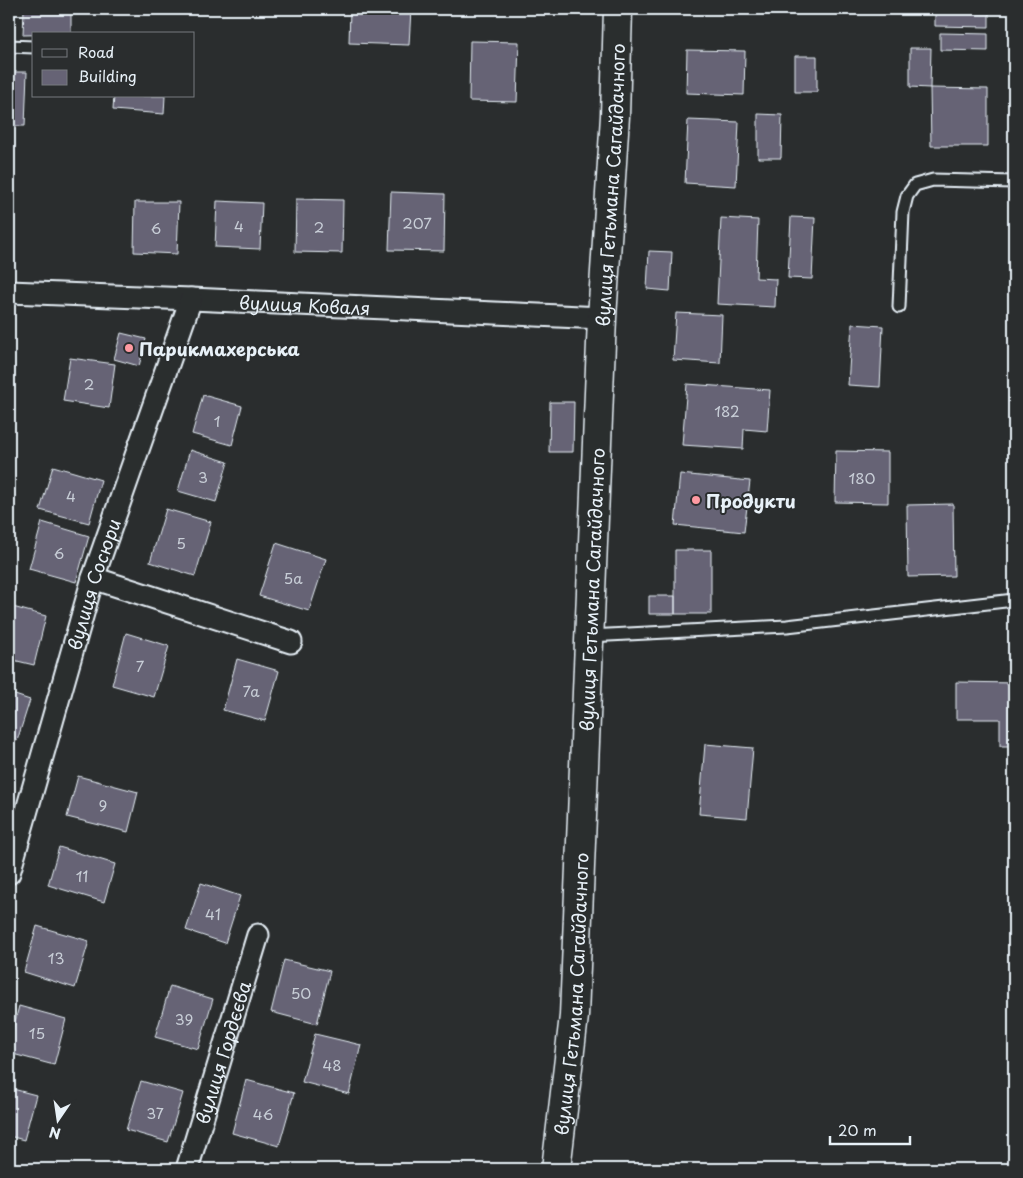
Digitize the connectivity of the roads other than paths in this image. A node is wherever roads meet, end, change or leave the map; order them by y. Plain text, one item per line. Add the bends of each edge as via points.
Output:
1 (618, 9) edge
2 (9, 46) edge
3 (32, 46) edge
4 (1014, 182) edge
5 (9, 292) edge
6 (191, 299) junction
7 (899, 307) dead end
8 (602, 318) junction
9 (93, 578) junction
10 (1014, 600) edge
11 (589, 636) junction
12 (291, 642) dead end
13 (9, 874) edge
14 (258, 935) dead end
15 (187, 1169) edge
16 (556, 1169) edge

1 - 8 main road, вулиця Гетьмана Сагайдачного via 615,116
2 - 3 lane
4 - 7 lane via 933,180 915,185 906,196 903,212
5 - 6 street, вулиця Коваля
6 - 8 street, вулиця Коваля
6 - 9 street, вулиця Сосюри
8 - 11 main road, вулиця Гетьмана Сагайдачного
9 - 12 street
9 - 13 street, вулиця Сосюри
10 - 11 lane via 787,626
11 - 16 main road, вулиця Гетьмана Сагайдачного via 574,1016
14 - 15 street, вулиця Гордєєва

